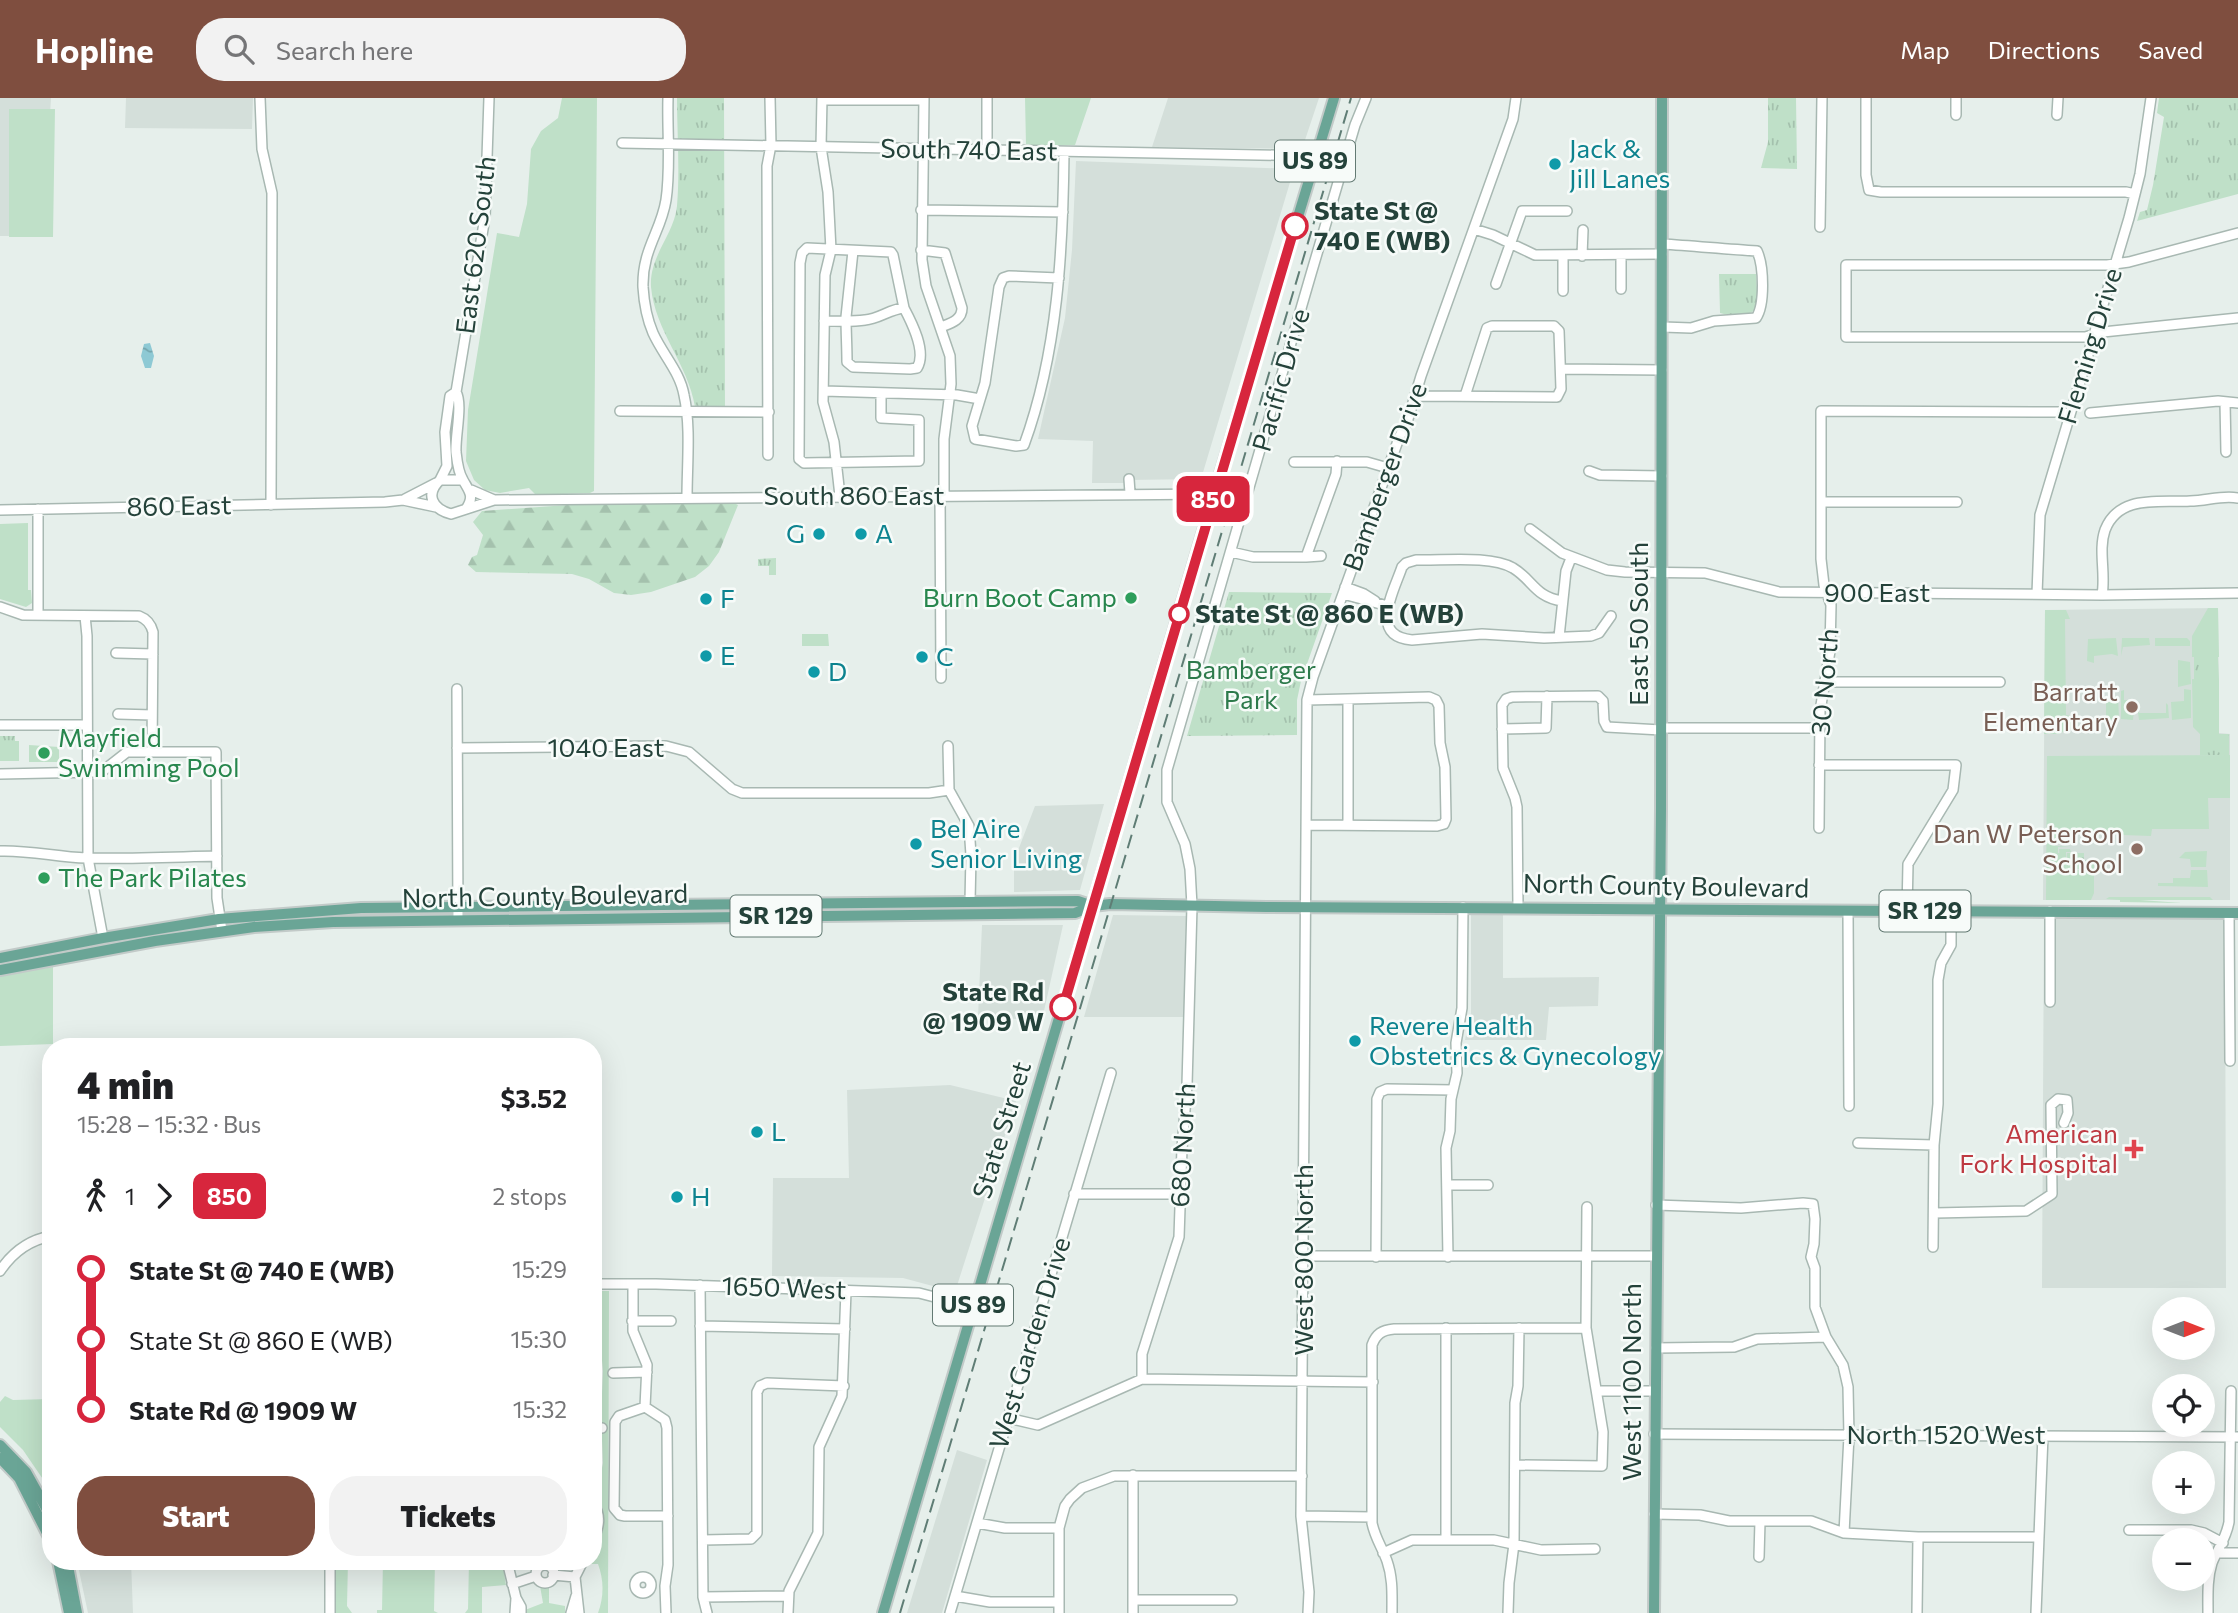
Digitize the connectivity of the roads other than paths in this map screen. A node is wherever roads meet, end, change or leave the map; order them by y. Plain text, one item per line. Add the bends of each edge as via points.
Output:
1 (260, 98) edge
2 (489, 98) edge
3 (668, 98) edge
4 (770, 98) edge
5 (987, 98) edge
6 (1334, 98) edge
7 (1366, 98) edge
8 (1516, 98) edge
9 (1662, 98) edge
10 (1822, 98) edge
11 (1866, 98) edge
12 (1956, 98) edge
13 (2057, 98) edge
14 (2151, 98) edge
15 (822, 99) edge
16 (923, 99) edge
17 (1956, 115) dead end
18 (2057, 115) dead end
19 (622, 143) dead end
20 (667, 144) junction
21 (771, 145) junction
22 (821, 147) junction
23 (922, 149) junction
24 (987, 150) junction
25 (1064, 152) junction
26 (1317, 156) junction
27 (2135, 194) junction
28 (921, 210) junction
29 (1567, 211) dead end
30 (1063, 212) junction
31 (1820, 227) dead end
32 (1474, 229) junction
33 (1583, 230) dead end
34 (2238, 233) edge
35 (1508, 244) junction
36 (1662, 249) junction
37 (831, 250) junction
38 (921, 250) junction
39 (853, 251) junction
40 (1621, 255) junction
41 (1563, 256) junction
42 (1582, 256) junction
43 (2115, 264) junction
44 (1059, 278) junction
45 (1496, 284) dead end
46 (1621, 289) dead end
47 (1563, 291) dead end
48 (904, 308) junction
49 (2238, 318) edge
50 (824, 321) junction
51 (846, 321) junction
52 (941, 327) junction
53 (1662, 327) junction
54 (2094, 334) junction
55 (1562, 369) junction
56 (1662, 370) junction
57 (824, 391) junction
58 (456, 392) junction
59 (881, 393) junction
60 (949, 396) junction
61 (1416, 396) junction
62 (1465, 396) junction
63 (980, 399) junction
64 (2225, 402) junction
65 (2238, 403) edge
66 (620, 411) dead end
67 (686, 412) junction
68 (769, 412) junction
69 (2090, 413) dead end
70 (2070, 414) junction
71 (2226, 452) dead end
72 (768, 455) dead end
73 (1337, 461) junction
74 (1294, 462) dead end
75 (837, 463) junction
76 (1388, 468) junction
77 (1589, 471) dead end
78 (1662, 476) junction
79 (1129, 479) dead end
80 (463, 480) junction
81 (438, 481) junction
82 (471, 490) junction
83 (1130, 494) junction
84 (1214, 494) junction
85 (942, 495) junction
86 (840, 496) junction
87 (687, 497) junction
88 (2238, 498) edge
89 (403, 500) junction
90 (495, 500) junction
91 (1821, 502) junction
92 (1957, 502) dead end
93 (271, 505) junction
94 (436, 507) junction
95 (38, 509) junction
96 (466, 509) junction
97 (0, 510) edge
98 (1530, 529) dead end
99 (1231, 552) junction
100 (1321, 556) dead end
101 (1306, 557) junction
102 (1575, 559) junction
103 (1662, 572) junction
104 (1344, 590) junction
105 (1828, 593) junction
106 (2238, 593) edge
107 (2037, 594) junction
108 (2102, 595) junction
109 (1562, 597) junction
110 (1388, 606) junction
111 (0, 607) edge
112 (38, 615) junction
113 (85, 616) junction
114 (1611, 616) dead end
115 (1559, 638) junction
116 (116, 653) dead end
117 (153, 654) junction
118 (941, 678) dead end
119 (1825, 680) junction
120 (2000, 682) dead end
121 (457, 689) dead end
122 (1547, 696) junction
123 (1348, 699) junction
124 (1307, 700) junction
125 (118, 714) dead end
126 (152, 715) junction
127 (0, 725) edge
128 (87, 725) junction
129 (1819, 728) junction
130 (1502, 729) junction
131 (1661, 729) junction
132 (948, 746) dead end
133 (457, 748) junction
134 (152, 752) junction
135 (1819, 765) junction
136 (87, 772) junction
137 (0, 774) edge
138 (949, 790) junction
139 (1306, 825) junction
140 (1348, 825) junction
141 (1819, 828) dead end
142 (0, 850) edge
143 (217, 856) junction
144 (88, 858) junction
145 (970, 902) junction
146 (453, 906) junction
147 (1093, 906) junction
148 (1192, 906) junction
149 (1306, 906) junction
150 (1463, 906) junction
151 (1518, 907) junction
152 (1660, 908) junction
153 (1848, 911) junction
154 (1907, 911) junction
155 (1951, 911) junction
156 (2050, 912) junction
157 (2234, 913) edge
158 (219, 919) junction
159 (458, 920) junction
160 (222, 932) junction
161 (103, 937) junction
162 (0, 958) edge
163 (0, 971) edge
164 (2050, 1002) dead end
165 (2230, 1061) dead end
166 (1111, 1073) dead end
167 (1453, 1090) junction
168 (1849, 1106) dead end
169 (2064, 1124) dead end
170 (1858, 1143) dead end
171 (1934, 1145) junction
172 (1657, 1151) joint
173 (1447, 1185) junction
174 (1488, 1185) dead end
175 (1074, 1194) junction
176 (1180, 1194) junction
177 (1656, 1205) junction
178 (1587, 1207) dead end
179 (1935, 1213) junction
180 (42, 1238) edge
181 (1933, 1247) dead end
182 (1304, 1255) junction
183 (1586, 1256) junction
184 (1656, 1256) junction
185 (1376, 1257) junction
186 (1448, 1257) junction
187 (0, 1272) edge
188 (602, 1284) edge
189 (633, 1284) junction
190 (700, 1285) junction
191 (846, 1291) junction
192 (973, 1307) junction
193 (632, 1321) junction
194 (671, 1321) dead end
195 (700, 1326) junction
196 (1446, 1328) junction
197 (1519, 1328) junction
198 (1586, 1328) junction
199 (845, 1329) junction
200 (1826, 1337) junction
201 (1656, 1348) junction
202 (647, 1372) junction
203 (612, 1373) dead end
204 (1142, 1378) junction
205 (1303, 1380) junction
206 (1373, 1382) junction
207 (844, 1385) junction
208 (1598, 1391) junction
209 (1655, 1391) junction
210 (2231, 1391) dead end
211 (645, 1406) junction
212 (1008, 1418) junction
213 (1654, 1434) junction
214 (2043, 1435) junction
215 (1849, 1436) junction
216 (2235, 1437) edge
217 (0, 1445) edge
218 (0, 1458) edge
219 (1515, 1465) junction
220 (1133, 1475) junction
221 (1302, 1476) junction
222 (42, 1501) edge
223 (1654, 1514) junction
224 (668, 1516) junction
225 (1301, 1516) junction
226 (1372, 1517) junction
227 (1760, 1521) junction
228 (42, 1523) edge
229 (977, 1523) junction
230 (1059, 1528) junction
231 (2129, 1530) dead end
232 (1844, 1533) junction
233 (1918, 1537) junction
234 (2037, 1537) junction
235 (703, 1540) junction
236 (1446, 1541) junction
237 (2223, 1543) junction
238 (1514, 1544) junction
239 (1595, 1549) dead end
240 (2238, 1552) edge
241 (1383, 1553) junction
242 (2217, 1553) junction
243 (1759, 1557) dead end
244 (60, 1570) edge
245 (69, 1570) edge
246 (330, 1570) edge
247 (509, 1570) edge
248 (578, 1570) edge
249 (575, 1577) junction
250 (512, 1584) junction
251 (651, 1585) dead end
252 (576, 1596) junction
253 (788, 1596) junction
254 (955, 1596) junction
255 (703, 1597) junction
256 (516, 1598) junction
257 (1133, 1600) junction
258 (1232, 1600) dead end
259 (1059, 1602) junction
260 (69, 1613) edge
261 (77, 1613) edge
262 (330, 1613) edge
263 (515, 1613) edge
264 (521, 1613) edge
265 (571, 1613) edge
266 (579, 1613) edge
267 (707, 1613) edge
268 (788, 1613) edge
269 (883, 1613) edge
270 (950, 1613) edge
271 (1059, 1613) edge
272 (1133, 1613) edge
273 (1308, 1613) edge
274 (1392, 1613) edge
275 (1508, 1613) edge
276 (1654, 1613) edge
277 (1917, 1613) edge
278 (2036, 1613) edge
279 (2208, 1613) edge

1 - 93 street via 262,149 272,193
2 - 58 street, East 620 South via 485,217
3 - 20 street
4 - 21 street
5 - 24 street
6 - 26 main road, State Street / US 89
7 - 99 street, Pacific Drive
8 - 32 street, Bamberger Drive via 1513,119
9 - 36 main road, East 50 South
10 - 31 street
11 - 27 street via 1869,190
12 - 17 street
13 - 18 street
14 - 27 street, Fleming Drive
15 - 16 street
15 - 22 street
16 - 23 street
19 - 20 street, South 740 East
20 - 21 street, South 740 East
20 - 67 street via 667,197 649,246 643,286 645,311 677,374
21 - 22 street, South 740 East
21 - 68 street via 767,166
22 - 23 street, South 740 East
22 - 37 street
23 - 24 street, South 740 East
23 - 28 street
24 - 25 street, South 740 East
25 - 26 street, South 740 East
25 - 30 street
26 - 84 main road, State Street / US 89
27 - 43 street, Fleming Drive
28 - 30 street
28 - 38 street
29 - 35 street via 1522,211
30 - 44 street
32 - 35 street
32 - 61 street, Bamberger Drive
33 - 42 street
34 - 43 street
35 - 41 street via 1535,255
35 - 45 street
36 - 40 street
36 - 53 main road, East 50 South
36 - 53 street via 1703,245 1757,251 1762,260 1762,308 1756,318 1691,328
37 - 39 street
37 - 50 street via 825,275
37 - 75 street via 807,248 800,263 799,460
38 - 52 street via 926,286
38 - 52 street via 945,253 962,308 959,319
39 - 48 street via 893,255
39 - 51 street
40 - 42 street
40 - 46 street
41 - 42 street
41 - 47 street
43 - 54 street, Fleming Drive
43 - 54 street via 1846,265 1846,337
44 - 63 street via 1003,278
44 - 63 street via 1046,360 1024,445 975,439 971,426
48 - 51 street via 868,320
48 - 51 street via 920,354 917,368 853,367 847,362
49 - 54 street
50 - 51 street
50 - 57 street
52 - 60 street via 950,356
53 - 56 main road, East 50 South
54 - 70 street, Fleming Drive
55 - 56 street
55 - 62 street via 1557,397
55 - 62 street via 1559,331 1554,326 1490,327
56 - 78 main road, East 50 South
57 - 59 street
57 - 75 street
58 - 80 street, East 620 South via 456,451
58 - 81 street, East 620 South via 450,396 445,432 447,465
59 - 60 street
59 - 75 street via 881,418 919,420 919,461
60 - 63 street
60 - 85 street
61 - 62 street
61 - 76 street, Bamberger Drive
64 - 65 street
64 - 69 street
64 - 71 street
66 - 67 street
67 - 68 street
67 - 87 street
68 - 72 street
70 - 91 street, 30 North via 1821,411
70 - 107 street, Fleming Drive via 2038,523
73 - 74 street
73 - 76 street
73 - 101 street
75 - 86 street
76 - 104 street, Bamberger Drive
77 - 78 street
78 - 103 main road, East 50 South
79 - 83 street
80 - 81 street
80 - 82 street
81 - 89 street
81 - 94 street via 432,495
82 - 90 street, South 860 East
82 - 96 street
83 - 84 street, South 860 East
83 - 85 street, South 860 East
84 - 147 main road, State Street / US 89
85 - 86 street, South 860 East
85 - 118 street
86 - 87 street, South 860 East
87 - 90 street, South 860 East
88 - 108 street via 2139,502 2123,507 2104,534
89 - 93 street, 860 East
89 - 94 street
90 - 96 street, South 860 East
91 - 92 street
91 - 105 street, 30 North via 1821,558
93 - 95 street, 860 East
94 - 96 street via 451,514
95 - 97 street, 860 East
95 - 112 street
98 - 102 street, 900 East
99 - 101 street via 1253,558
99 - 148 street, Pacific Drive via 1166,779 1167,802 1188,853
100 - 101 street
102 - 103 street, 900 East via 1617,572
102 - 109 street via 1566,571
103 - 105 street, 900 East via 1706,573 1779,592
103 - 131 main road, East 50 South
104 - 110 street
104 - 124 street, Bamberger Drive
105 - 107 street, 900 East
105 - 119 street, 30 North via 1831,642
106 - 108 street, 900 East
107 - 108 street, 900 East
109 - 110 street via 1545,597 1519,572 1500,563 1416,561 1402,567
109 - 115 street
110 - 115 street via 1390,630 1405,640 1482,634
111 - 112 street
112 - 113 street
113 - 117 street via 144,618 153,632
113 - 128 street
114 - 115 street via 1595,635
116 - 117 street
117 - 126 street
119 - 120 street
119 - 129 street, 30 North
121 - 133 street
122 - 130 street via 1506,699
122 - 130 street via 1546,728
122 - 131 street via 1601,697 1607,727
123 - 124 street
123 - 140 street
123 - 140 street via 1436,699 1446,767 1444,824
124 - 139 street, Bamberger Drive
125 - 126 street
126 - 134 street
127 - 128 street
128 - 136 street
129 - 131 street
129 - 135 street, 30 North
130 - 151 street via 1503,768 1517,807
131 - 152 main road, East 50 South
132 - 138 street
133 - 138 street, 1040 East via 666,746 689,752 742,793
133 - 146 street
134 - 136 street via 127,752 104,770
134 - 143 street via 216,752
135 - 141 street, 30 North
135 - 154 street via 1956,765 1953,790 1908,864
136 - 137 street
136 - 144 street
138 - 145 street via 969,826
139 - 140 street
139 - 149 street, Bamberger Drive
142 - 144 street
143 - 144 street
143 - 158 street
144 - 161 street
145 - 146 main road, North County Boulevard / SR 129
145 - 147 main road, North County Boulevard / SR 129 via 1078,901
146 - 158 main road, North County Boulevard / SR 129
146 - 159 street
147 - 148 main road, North County Boulevard / SR 129
147 - 159 main road, North County Boulevard / SR 129 via 1075,913
147 - 192 main road, State Street / US 89
148 - 149 main road, North County Boulevard / SR 129
148 - 176 street, 680 North
149 - 150 main road, North County Boulevard / SR 129
149 - 182 street, West 800 North
150 - 151 main road, North County Boulevard / SR 129
150 - 167 street via 1462,1008
151 - 152 main road, North County Boulevard / SR 129
152 - 153 main road, North County Boulevard / SR 129
152 - 172 main road, East 50 South
153 - 154 main road, North County Boulevard / SR 129
153 - 168 street
154 - 155 main road, North County Boulevard / SR 129
155 - 156 main road, North County Boulevard / SR 129
155 - 171 street via 1951,945 1938,980
156 - 157 main road, North County Boulevard / SR 129
156 - 164 street
157 - 165 street
158 - 160 street
158 - 161 main road, North County Boulevard / SR 129
159 - 160 main road, North County Boulevard / SR 129 via 333,922
160 - 163 main road, North County Boulevard / SR 129 via 76,954
161 - 162 main road, North County Boulevard / SR 129
166 - 175 street, West Garden Drive
167 - 173 street
167 - 185 street via 1380,1092
169 - 179 street via 2067,1100 2058,1099 2051,1105 2052,1195 2026,1211
170 - 171 street
171 - 179 street
172 - 177 main road, West 1100 North
173 - 174 street
173 - 186 street
175 - 176 street
175 - 212 street, West Garden Drive
176 - 204 street, 680 North via 1179,1237 1142,1354
177 - 184 main road, West 1100 North
177 - 200 street via 1741,1208 1813,1204 1815,1307
178 - 183 street
179 - 181 street
180 - 187 street via 21,1248
182 - 185 street
182 - 205 street, West 800 North
183 - 184 street
183 - 186 street
183 - 198 street
184 - 201 main road, West 1100 North
185 - 186 street
188 - 189 street, 1650 West
189 - 190 street, 1650 West
189 - 193 street
190 - 191 street, 1650 West
190 - 195 street
191 - 192 street, 1650 West via 919,1293
191 - 199 street
192 - 269 main road, State Street / US 89
193 - 194 street
193 - 202 street
195 - 199 street
195 - 235 street
196 - 197 street
196 - 206 street via 1381,1332 1372,1345
196 - 236 street
197 - 198 street
197 - 219 street
198 - 208 street
199 - 207 street
200 - 201 street via 1757,1339 1734,1348
200 - 215 street via 1843,1365
201 - 209 main road, West 1100 North
202 - 203 street
202 - 211 street
204 - 205 street
204 - 212 street via 1038,1424
205 - 206 street
205 - 221 street, West 800 North
206 - 226 street
207 - 235 street via 760,1386 756,1535 751,1539
207 - 253 street via 819,1447 818,1533
208 - 209 street
208 - 219 street via 1602,1466
209 - 213 main road, West 1100 North
210 - 216 street
211 - 224 street via 665,1420 667,1428
211 - 224 street via 616,1418 614,1508 620,1515
212 - 229 street, West Garden Drive
213 - 215 street, North 1520 West
213 - 223 main road, West 1100 North
214 - 215 street, North 1520 West
214 - 216 street, North 1520 West
214 - 234 street
215 - 232 street
216 - 237 street via 2229,1522
217 - 222 main road via 26,1472
218 - 228 main road via 19,1478
219 - 238 street
220 - 221 street
220 - 230 street via 1101,1479 1083,1488 1065,1506
220 - 257 street
221 - 225 street, West 800 North
223 - 227 street
223 - 276 main road, West 1100 North
224 - 251 street via 665,1586
225 - 226 street
225 - 273 street, West 800 North
226 - 241 street
227 - 232 street via 1811,1521
227 - 243 street
229 - 230 street
229 - 254 street, West Garden Drive
230 - 259 street
231 - 237 street via 2191,1530
232 - 233 street
233 - 234 street
233 - 277 street
234 - 278 street
235 - 255 street
236 - 238 street
236 - 241 street via 1412,1541
237 - 242 street
238 - 239 street via 1541,1550
238 - 275 street
240 - 242 street
241 - 274 street via 1392,1583
242 - 279 street via 2208,1584
244 - 260 main road
245 - 261 main road
246 - 262 street
247 - 250 street
248 - 249 street
249 - 250 street via 553,1575 546,1583 536,1576
249 - 252 street
250 - 256 street
252 - 265 street
252 - 266 street
253 - 255 street
253 - 268 street
254 - 259 street via 990,1602
254 - 270 street, West Garden Drive
255 - 267 street
256 - 263 street
256 - 264 street
257 - 258 street
257 - 272 street
259 - 271 street

